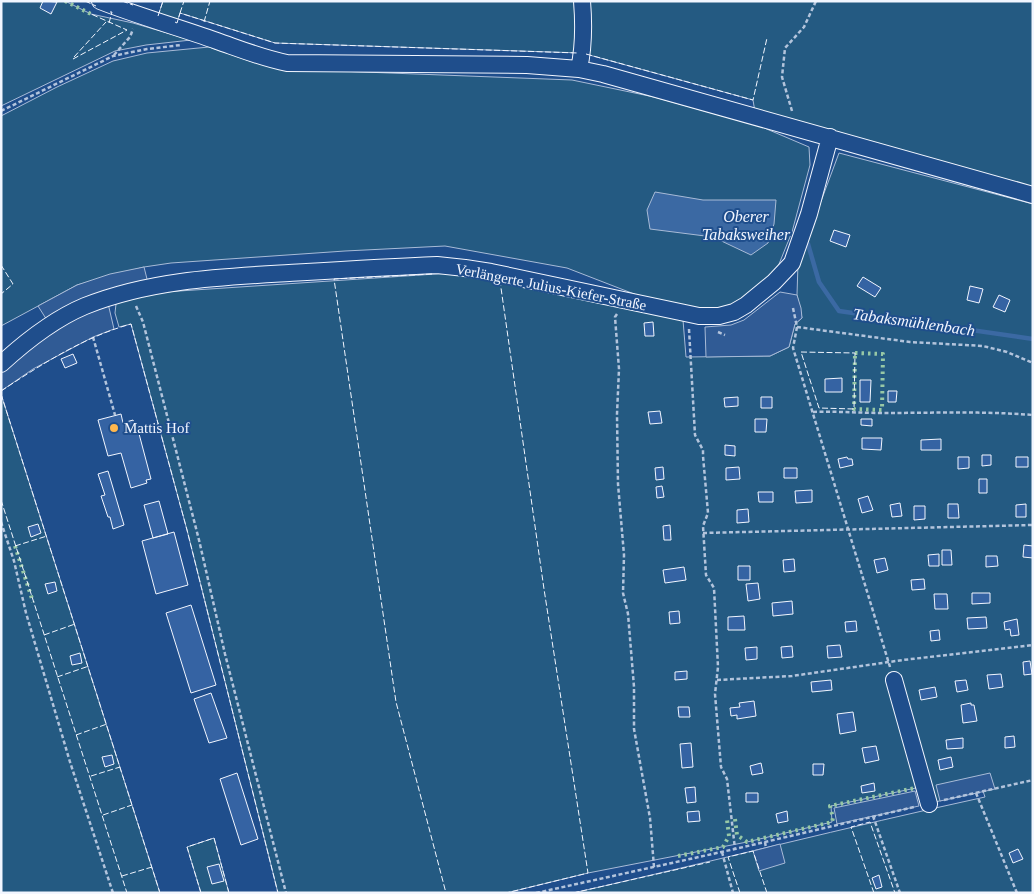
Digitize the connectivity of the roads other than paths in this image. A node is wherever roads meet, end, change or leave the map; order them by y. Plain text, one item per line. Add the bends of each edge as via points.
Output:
1 (100, 1) edge
2 (582, 1) edge
3 (579, 69) junction
4 (830, 137) junction
5 (1033, 194) edge
6 (1, 364) edge
7 (894, 680) road end
8 (928, 804) road end

1 - 3 street via 254,55 287,63 527,65
2 - 3 street via 584,29
3 - 4 street
4 - 5 street
4 - 6 street, Verlängerte Julius-Kiefer-Straße via 792,262 761,294 734,312 699,316 491,272 437,265 234,276 174,282 127,292 83,307 50,325
7 - 8 street

